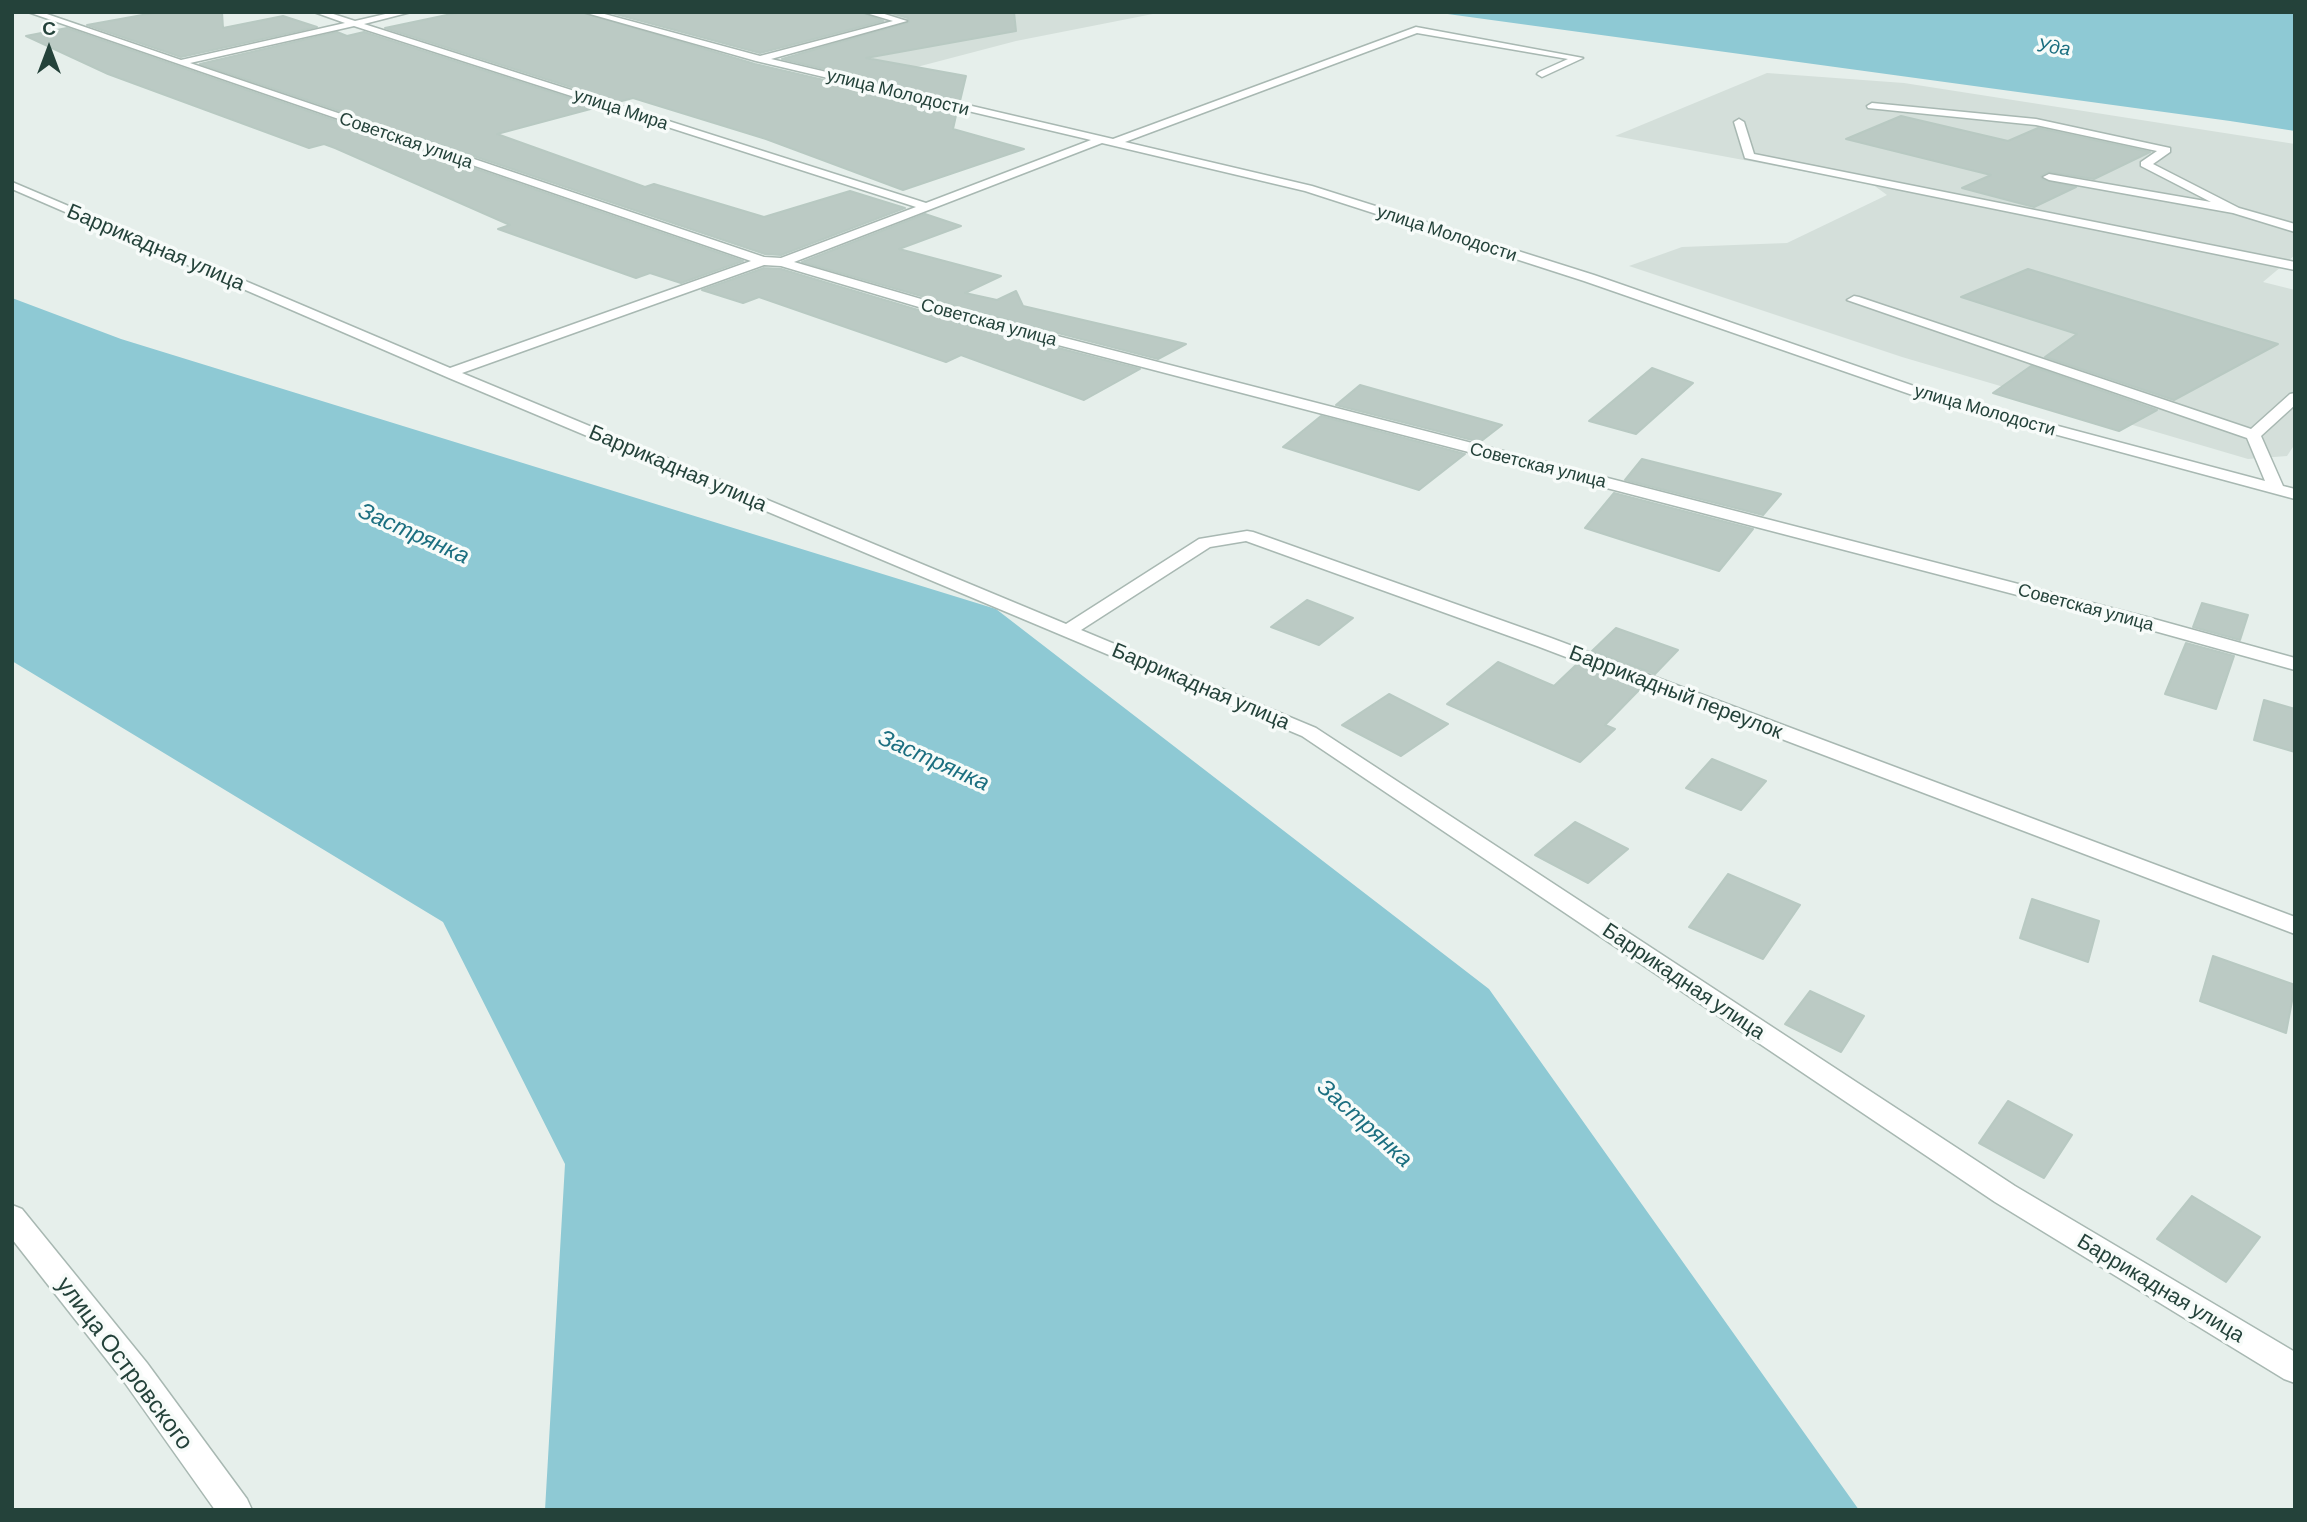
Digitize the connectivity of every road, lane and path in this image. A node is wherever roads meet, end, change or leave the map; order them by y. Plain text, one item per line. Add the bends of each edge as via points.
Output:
1 (32, 12) edge
2 (318, 12) edge
3 (407, 12) edge
4 (587, 12) edge
5 (867, 12) edge
6 (354, 23) junction
7 (759, 59) junction
8 (180, 63) junction
9 (1542, 74) dead end
10 (1872, 106) dead end
11 (1739, 122) dead end
12 (1109, 140) junction
13 (2049, 177) dead end
14 (12, 185) edge
15 (925, 206) junction
16 (2235, 210) junction
17 (2295, 228) edge
18 (763, 261) junction
19 (782, 262) junction
20 (2295, 266) edge
21 (1854, 300) dead end
22 (452, 372) junction
23 (2295, 397) edge
24 (2253, 435) junction
25 (2277, 489) junction
26 (2295, 494) edge
27 (1069, 630) junction
28 (2295, 664) edge
29 (2295, 926) edge
30 (12, 1217) edge
31 (2295, 1368) edge
32 (235, 1510) edge

1 - 8 street, Советская улица
2 - 6 street, улица Мира
3 - 6 street
4 - 7 street, улица Молодости
5 - 7 street via 903,21
6 - 8 street
6 - 15 street, улица Мира
7 - 12 street, улица Молодости
8 - 18 street, Советская улица
9 - 12 street, Советская улица via 1578,58 1416,30
10 - 16 street via 2036,122 2166,150 2145,164
11 - 20 street via 1749,156
12 - 15 street, Советская улица
12 - 25 street, улица Молодости via 1308,188 1589,278 1929,396
13 - 16 street
14 - 22 street, Баррикадная улица
15 - 19 street, Советская улица
16 - 17 street
18 - 19 street, Советская улица
18 - 22 street
19 - 28 street, Советская улица via 971,318
21 - 24 street
22 - 27 street, Баррикадная улица
23 - 24 street
24 - 25 street
25 - 26 street, улица Молодости
27 - 29 street, Баррикадный переулок via 1205,543 1247,536 1544,642
27 - 31 street, Баррикадная улица via 1309,732 2005,1194
30 - 32 street, улица Островского via 136,1373

